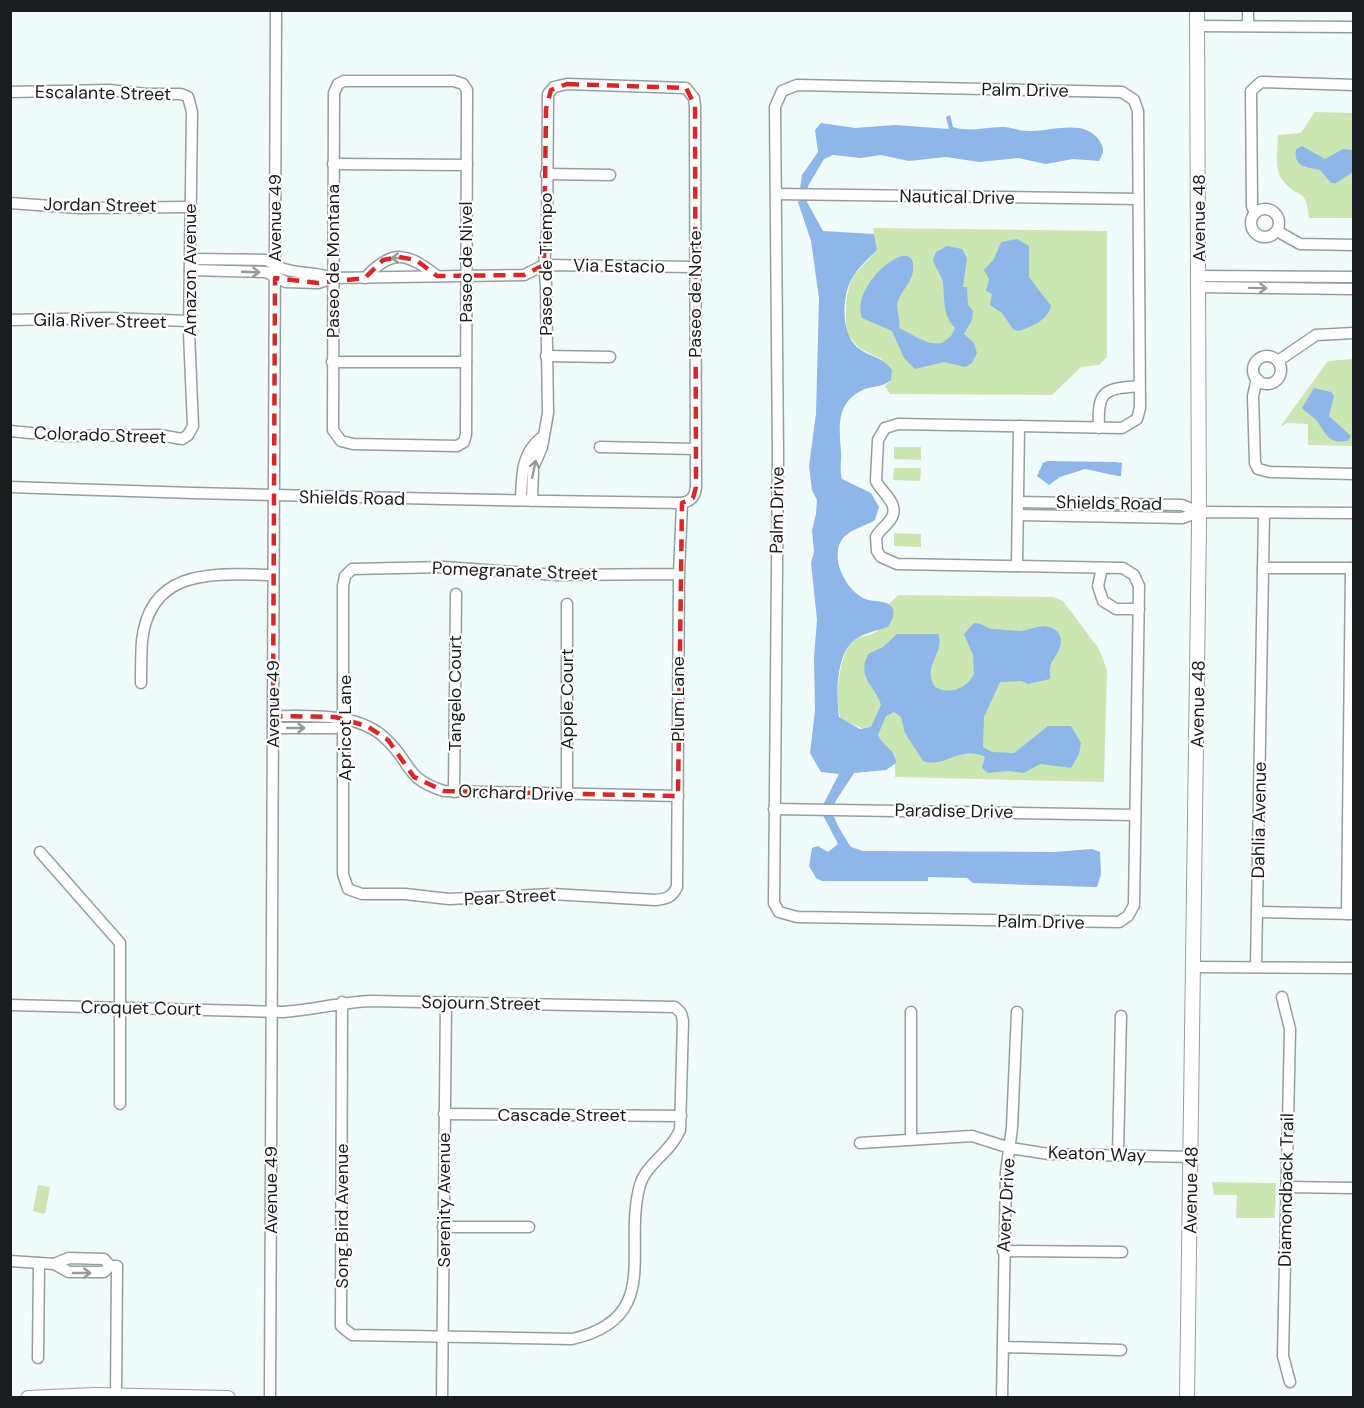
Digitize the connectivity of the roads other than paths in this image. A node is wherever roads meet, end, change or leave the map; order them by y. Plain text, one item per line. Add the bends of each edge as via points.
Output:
1 (276, 10) edge
2 (1197, 10) edge
3 (1248, 10) edge
4 (1197, 26) junction
5 (1248, 26) junction
6 (1353, 27) edge
7 (338, 84) joint
8 (1353, 84) edge
9 (691, 90) joint
10 (10, 92) edge
11 (191, 104) joint
12 (333, 164) junction
13 (467, 165) junction
14 (546, 174) junction
15 (610, 175) dead end
16 (776, 194) junction
17 (1138, 199) junction
18 (10, 203) edge
19 (190, 207) junction
20 (1255, 213) junction
21 (1277, 231) junction
22 (1353, 245) edge
23 (190, 264) junction
24 (544, 265) junction
25 (695, 267) junction
26 (275, 272) junction
27 (437, 276) junction
28 (466, 276) junction
29 (1353, 277) edge
30 (333, 278) junction
31 (365, 278) junction
32 (1199, 281) junction
33 (1353, 289) edge
34 (10, 320) edge
35 (189, 321) junction
36 (1353, 333) edge
37 (546, 356) junction
38 (610, 357) dead end
39 (1278, 361) junction
40 (332, 362) junction
41 (466, 362) junction
42 (1257, 379) junction
43 (1139, 386) junction
44 (1019, 426) junction
45 (1099, 428) junction
46 (10, 431) edge
47 (188, 435) joint
48 (464, 442) joint
49 (600, 447) dead end
50 (695, 449) junction
51 (1353, 474) edge
52 (10, 487) edge
53 (274, 496) junction
54 (693, 498) joint
55 (526, 500) junction
56 (1018, 502) junction
57 (682, 503) junction
58 (1199, 512) junction
59 (1264, 513) junction
60 (1353, 513) edge
61 (1018, 516) junction
62 (1017, 566) junction
63 (1102, 568) junction
64 (1263, 568) junction
65 (1352, 568) edge
66 (352, 569) joint
67 (679, 574) junction
68 (273, 575) junction
69 (456, 594) dead end
70 (567, 604) dead end
71 (1139, 609) junction
72 (1352, 655) edge
73 (141, 683) dead end
74 (273, 716) junction
75 (345, 721) junction
76 (273, 728) junction
77 (1351, 741) edge
78 (454, 792) junction
79 (567, 795) junction
80 (678, 796) junction
81 (774, 809) junction
82 (1135, 815) junction
83 (1350, 828) edge
84 (40, 852) dead end
85 (348, 889) joint
86 (673, 895) joint
87 (1257, 912) junction
88 (1350, 914) edge
89 (1195, 967) junction
90 (1256, 968) junction
91 (1353, 968) edge
92 (1282, 997) dead end
93 (342, 1002) junction
94 (446, 1003) junction
95 (10, 1005) edge
96 (119, 1007) junction
97 (272, 1012) junction
98 (911, 1012) dead end
99 (1017, 1012) dead end
100 (1121, 1016) dead end
101 (120, 1104) dead end
102 (444, 1114) junction
103 (681, 1116) junction
104 (911, 1138) junction
105 (861, 1143) dead end
106 (1010, 1148) junction
107 (1118, 1155) junction
108 (1191, 1157) junction
109 (1286, 1187) junction
110 (1353, 1188) edge
111 (443, 1227) junction
112 (529, 1227) dead end
113 (1003, 1251) junction
114 (1122, 1252) dead end
115 (10, 1261) edge
116 (39, 1263) junction
117 (443, 1336) junction
118 (1003, 1347) junction
119 (1121, 1350) dead end
120 (39, 1359) dead end
121 (1290, 1382) dead end
122 (116, 1396) edge
123 (28, 1398) edge
124 (228, 1398) edge
125 (270, 1398) edge
126 (442, 1398) edge
127 (1002, 1398) edge
128 (1187, 1398) edge

1 - 26 street, Avenue 49
2 - 4 main road, Avenue 48
3 - 5 street
4 - 5 street
4 - 32 main road, Avenue 48
5 - 6 street
7 - 12 street, Paseo de Montana via 334,93
7 - 13 street, Paseo de Nivel via 463,84 468,98
8 - 20 street via 1261,82 1251,91
9 - 14 street, Paseo de Tiempo via 673,86 567,84 551,90 546,100
9 - 25 street, Paseo de Norte via 695,106
10 - 11 street, Escalante Street via 98,90 181,94
11 - 19 street, Amazon Avenue
12 - 13 street
12 - 30 street, Paseo de Montana
13 - 28 street, Paseo de Nivel
14 - 15 street
14 - 24 street, Paseo de Tiempo
16 - 17 street, Nautical Drive
16 - 17 street, Palm Drive via 775,107 782,91 797,85 1122,92 1134,100 1137,111
16 - 81 street, Palm Drive
17 - 43 street, Palm Drive
18 - 19 street, Jordan Street via 78,208
19 - 23 street, Amazon Avenue
20 - 21 street via 1263,209 1276,213 1280,222
20 - 21 street via 1251,222 1257,234 1270,237
21 - 22 street via 1300,244
23 - 26 street, Via Estacio
23 - 35 street, Amazon Avenue
24 - 25 street, Via Estacio
24 - 28 street, Via Estacio via 524,275
24 - 37 street, Paseo de Tiempo
25 - 50 street, Paseo de Norte
26 - 30 street, Via Estacio via 286,282 318,283
26 - 53 street, Avenue 49
27 - 28 street, Via Estacio
27 - 31 street, Via Estacio
27 -> 31 street via 416,261 399,257 382,260
28 - 41 street, Paseo de Nivel
29 - 32 street
30 - 31 street, Via Estacio
30 - 40 street, Paseo de Montana
32 -> 33 street
32 - 58 main road, Avenue 48
34 - 35 street, Gila River Street
35 - 47 street, Amazon Avenue via 193,426
36 - 39 street via 1316,335
37 - 38 street
37 - 55 street, Paseo de Tiempo via 548,413
39 - 42 street via 1278,379 1265,384
39 - 42 street via 1271,356 1258,359 1254,366
40 - 41 street
40 - 48 street, Paseo de Montana via 336,438 353,444 457,446
41 - 48 street, Paseo de Nivel
42 - 51 street via 1253,419 1258,469
43 - 45 street via 1105,393 1100,401
43 - 45 street, Palm Drive via 1139,414 1132,423 1122,428
44 - 45 street, Palm Drive
44 - 56 street
44 - 62 street, Palm Drive via 898,424 885,428 878,441 876,481 893,508 891,518 876,537 877,551 887,561
46 - 47 street, Colorado Street via 182,439
49 - 50 street
50 - 54 street, Paseo de Norte
52 - 53 street, Shields Road
53 - 55 street, Shields Road
53 - 68 street, Avenue 49
54 - 57 street, Shields Road
55 - 57 street, Shields Road
56 - 58 street, Shields Road via 1182,504
56 - 61 street
57 - 67 street, Plum Lane
58 - 59 street, Shields Road
58 - 61 street, Shields Road via 1182,518
58 - 89 main road, Avenue 48
59 - 60 street, Shields Road
59 - 64 street, Dahlia Avenue
61 - 62 street
62 - 63 street, Palm Drive
63 - 71 street, Palm Drive via 1123,568 1134,575 1139,586
63 - 71 street via 1098,586 1103,601 1116,609
64 - 65 street
64 - 87 street, Dahlia Avenue
65 - 72 street
66 - 67 street, Pomegranate Street via 444,567 557,575
66 - 75 street, Apricot Lane via 343,586
67 - 80 street, Plum Lane
68 - 73 street via 207,573 166,590 150,610 142,639
68 - 74 street, Avenue 49
69 - 78 street, Tangelo Court
70 - 79 street, Apple Court
71 - 82 street, Palm Drive
72 - 77 street
74 - 75 street, Orchard Drive via 334,717
74 - 76 street, Avenue 49
76 -> 75 street via 335,728
75 - 78 street, Orchard Drive via 357,722 388,740 414,777
75 - 85 street, Apricot Lane via 343,874
76 - 97 street, Avenue 49
77 - 83 street
78 - 79 street, Orchard Drive
79 - 80 street, Orchard Drive
80 - 86 street, Plum Lane via 677,887
81 - 82 street, Paradise Drive
81 - 82 street, Palm Drive via 773,899 779,912 790,916 1102,923 1119,922 1132,911
83 - 88 street
84 - 96 street via 120,944
85 - 86 street, Pear Street via 362,894 449,899 561,894 655,900
87 - 88 street
87 - 90 street, Dahlia Avenue
89 - 90 street
89 - 108 main road, Avenue 48
90 - 91 street
92 - 109 street, Diamondback Trail via 1290,1029
93 - 94 street, Sojourn Street
93 - 97 street, Sojourn Street via 311,1010
93 - 117 street, Song Bird Avenue via 342,1326 352,1335
94 - 102 street, Serenity Avenue
94 - 103 street, Sojourn Street via 675,1007 683,1021
95 - 96 street, Croquet Court
96 - 97 street, Croquet Court
96 - 101 street
97 - 125 street, Avenue 49
98 - 104 street
99 - 106 street, Avery Drive
100 - 107 street
102 - 103 street, Cascade Street
102 - 111 street, Serenity Avenue
103 - 117 street, Song Bird Avenue via 674,1144 641,1181 637,1197 635,1282 630,1299 615,1320 603,1329 572,1339
104 - 105 street, Keaton Way
104 - 106 street, Keaton Way via 972,1136
106 - 107 street, Keaton Way via 1049,1154
106 - 113 street, Avery Drive
107 - 108 street, Keaton Way
108 - 128 main road, Avenue 48
109 - 110 street
109 - 121 street, Diamondback Trail via 1284,1356
111 - 112 street
111 - 117 street, Serenity Avenue
113 - 114 street
113 - 118 street, Avery Drive
115 - 116 street
116 - 120 street
116 - 122 street via 54,1264 69,1272 104,1272 114,1266
117 - 126 street, Serenity Avenue
118 - 119 street
118 - 127 street, Avery Drive
122 - 123 main road
122 - 124 main road

